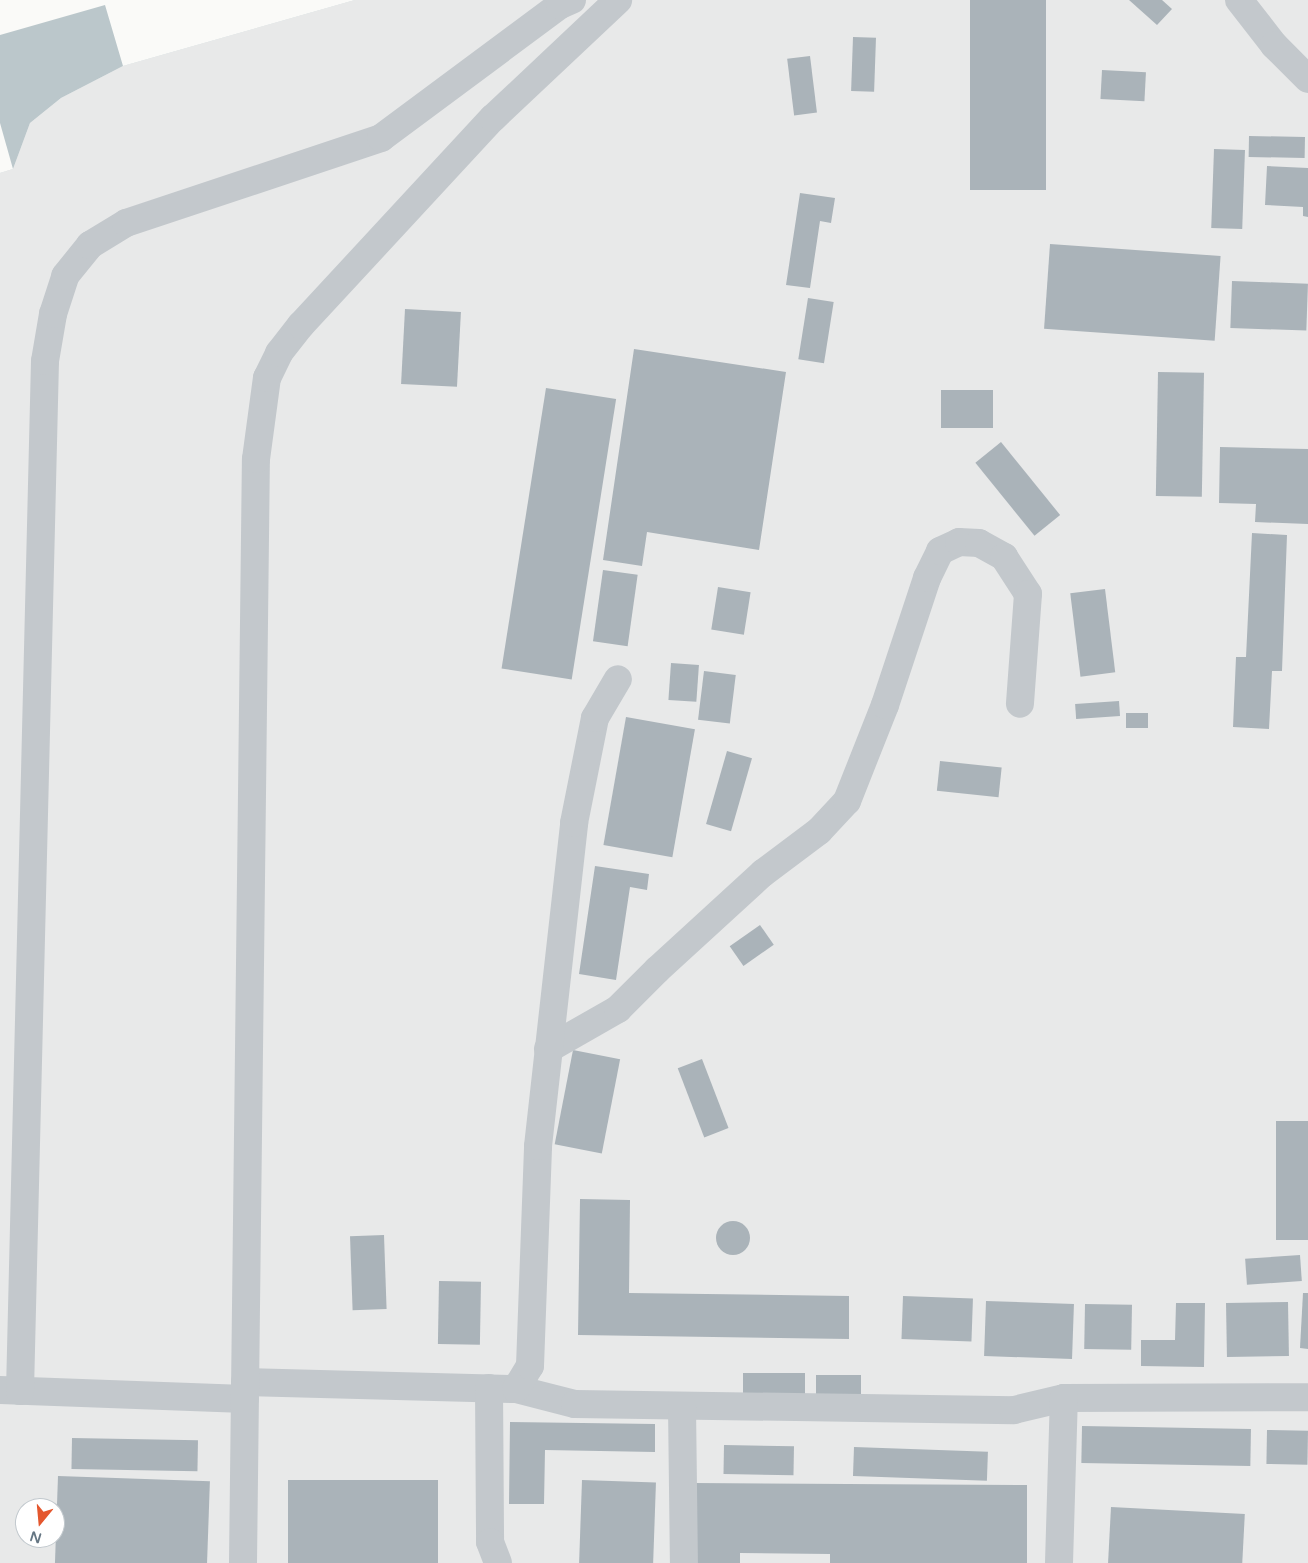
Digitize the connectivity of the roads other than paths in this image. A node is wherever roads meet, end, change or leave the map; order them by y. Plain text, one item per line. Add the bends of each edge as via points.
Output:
1 (572, 0) edge
2 (618, 0) edge
3 (1239, 0) edge
4 (1308, 79) edge
5 (618, 679) dead end
6 (1020, 704) dead end
7 (548, 1049) junction
8 (490, 1388) junction
9 (516, 1389) junction
10 (245, 1390) junction
11 (10, 1391) edge
12 (1308, 1397) edge
13 (1064, 1398) junction
14 (682, 1406) junction
15 (243, 1563) edge
16 (498, 1563) edge
17 (684, 1563) edge
18 (1060, 1563) edge

1 - 11 street via 560,4 380,138 126,223 90,245 64,276 52,314 45,361
2 - 10 street via 493,118 301,325 279,353 267,378 256,459
3 - 4 street via 1274,45
5 - 7 street via 595,718 574,823
6 - 7 street via 1028,594 1004,556 979,544 959,542 940,552 927,578 885,705 847,801 819,831 764,873 618,1009
7 - 9 street via 538,1146 530,1366
8 - 9 street
8 - 10 street
8 - 16 street via 490,1542
9 - 14 street via 575,1404
10 - 11 street
10 - 15 street
12 - 13 street
13 - 14 street via 1014,1410
13 - 18 street
14 - 17 street

